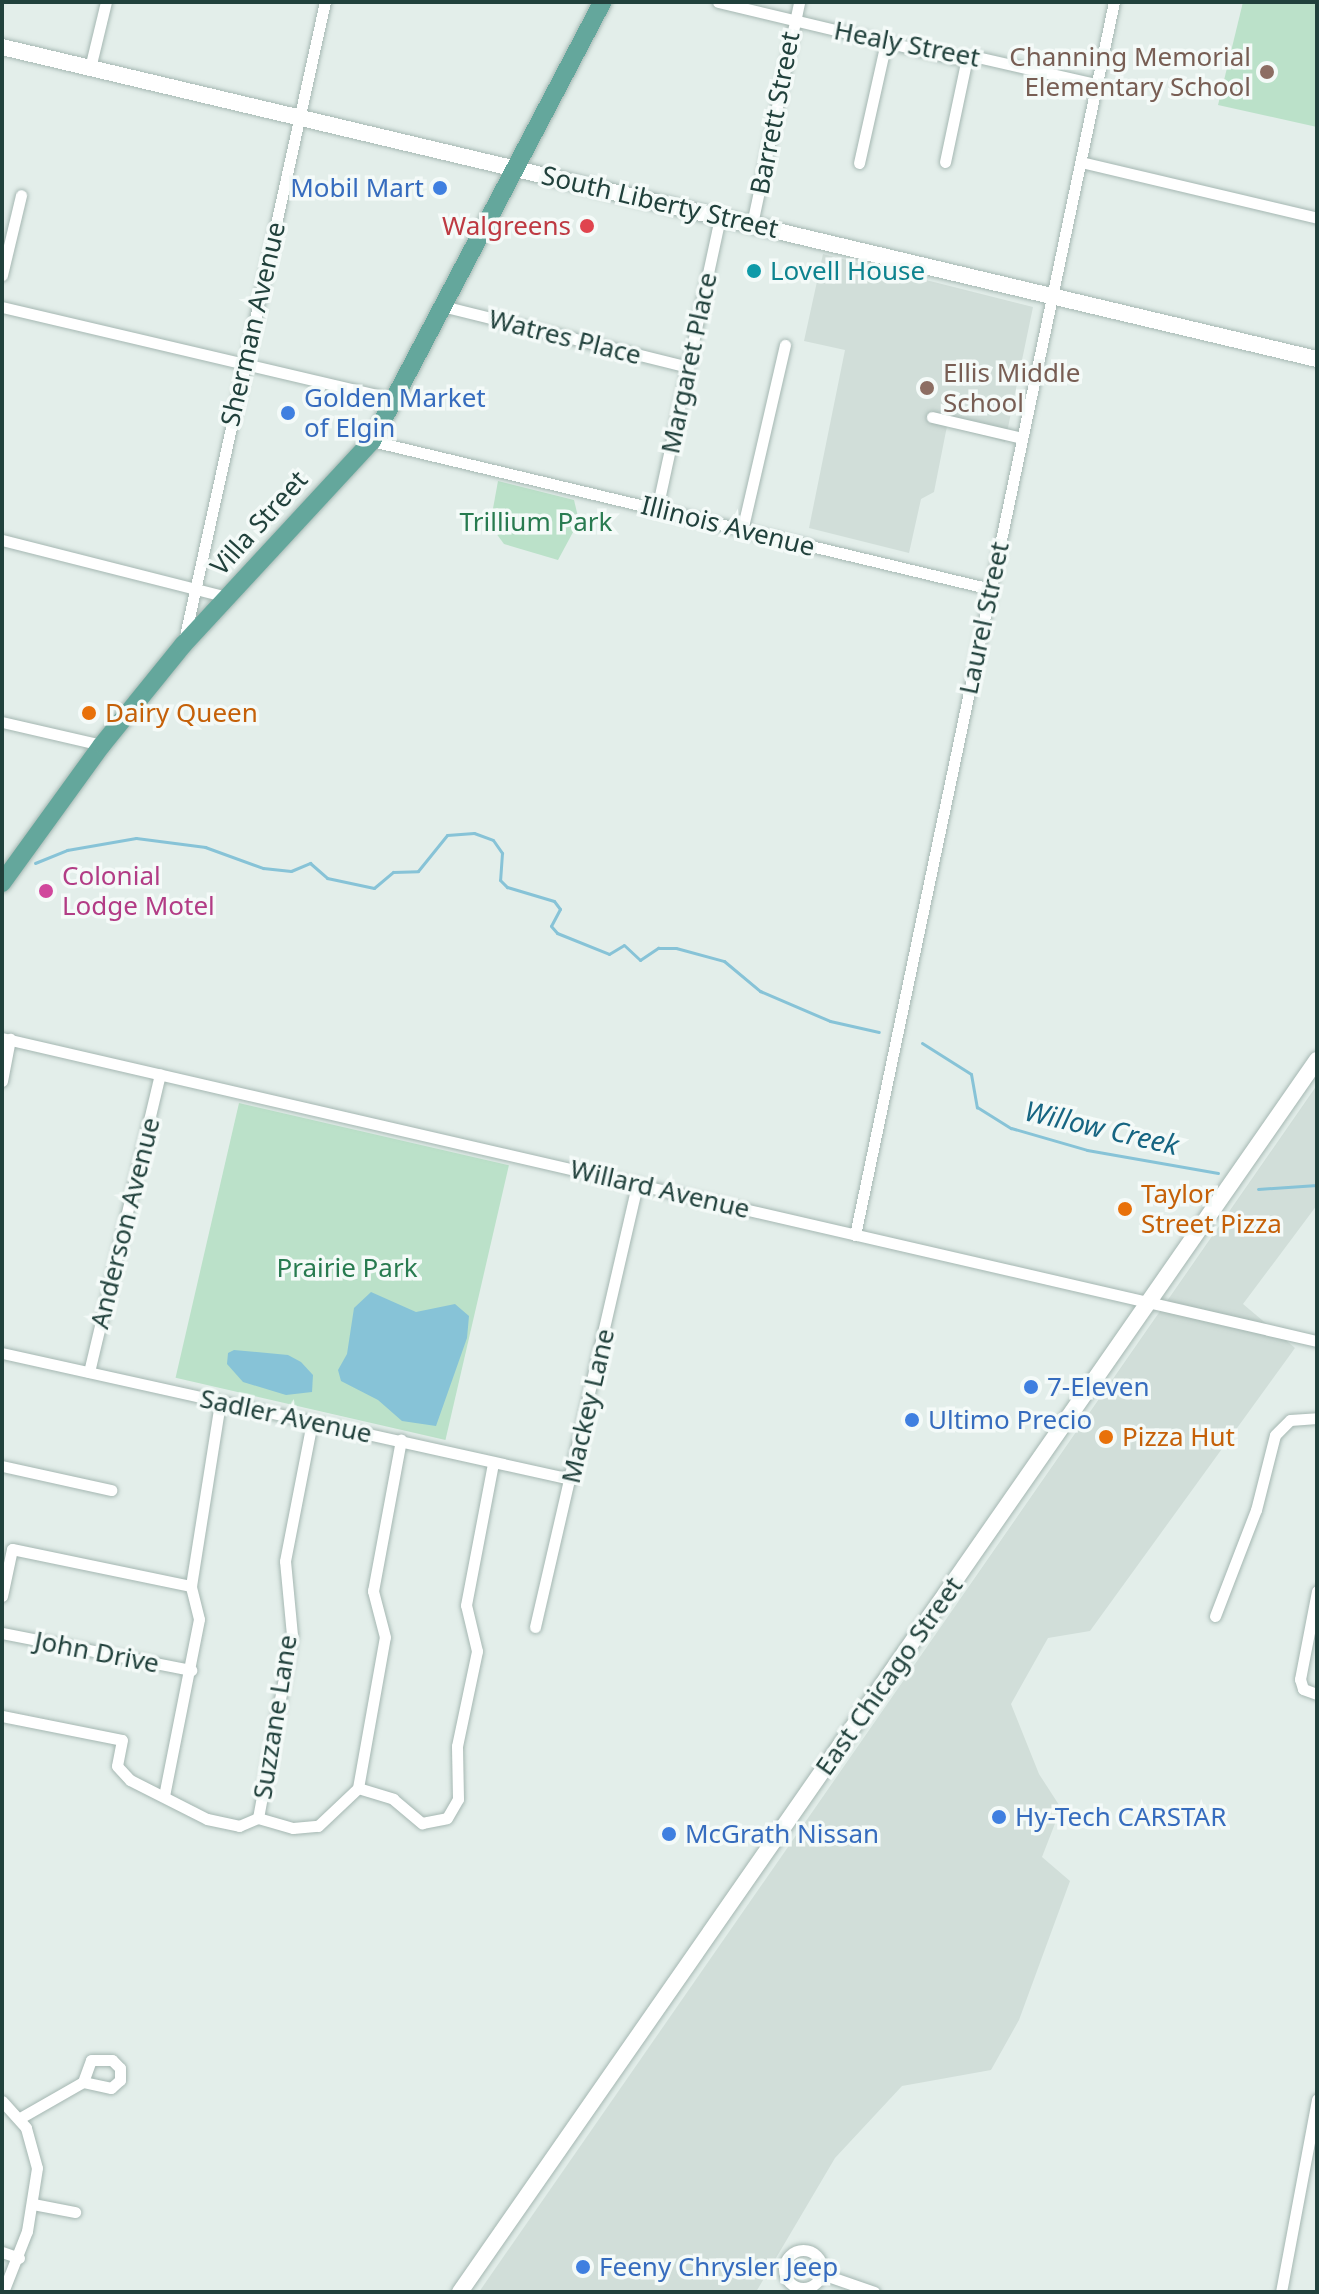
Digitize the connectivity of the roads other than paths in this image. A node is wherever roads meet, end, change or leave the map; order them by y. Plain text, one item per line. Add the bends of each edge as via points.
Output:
1 (106, 2) edge
2 (325, 2) edge
3 (602, 2) edge
4 (718, 2) edge
5 (799, 2) edge
6 (1114, 2) edge
7 (793, 20) junction
8 (886, 42) junction
9 (2, 47) edge
10 (967, 58) junction
11 (90, 68) junction
12 (1096, 84) junction
13 (300, 117) junction
14 (945, 162) dead end
15 (1081, 162) junction
16 (859, 163) dead end
17 (516, 168) junction
18 (21, 195) dead end
19 (720, 217) junction
20 (1317, 218) edge
21 (752, 224) junction
22 (2, 275) edge
23 (1053, 295) junction
24 (442, 306) junction
25 (2, 307) edge
26 (785, 345) dead end
27 (1317, 359) edge
28 (244, 364) junction
29 (688, 367) junction
30 (393, 399) junction
31 (932, 417) dead end
32 (1022, 438) junction
33 (372, 441) junction
34 (657, 509) junction
35 (742, 531) junction
36 (2, 540) edge
37 (192, 585) junction
38 (991, 589) junction
39 (227, 597) junction
40 (183, 645) junction
41 (2, 722) edge
42 (102, 745) junction
43 (2, 883) edge
44 (6, 1038) edge
45 (1317, 1060) edge
46 (160, 1074) junction
47 (2, 1081) edge
48 (637, 1184) junction
49 (855, 1235) junction
50 (1148, 1302) junction
51 (1317, 1341) edge
52 (2, 1353) edge
53 (89, 1372) junction
54 (220, 1402) junction
55 (1317, 1418) edge
56 (312, 1422) junction
57 (401, 1440) junction
58 (493, 1463) junction
59 (2, 1466) edge
60 (571, 1479) junction
61 (111, 1490) dead end
62 (191, 1586) junction
63 (1317, 1591) edge
64 (2, 1596) edge
65 (1215, 1616) dead end
66 (535, 1627) dead end
67 (2, 1633) edge
68 (191, 1670) junction
69 (1315, 1694) edge
70 (2, 1716) edge
71 (358, 1788) junction
72 (164, 1796) junction
73 (258, 1818) junction
74 (83, 2082) dead end
75 (1317, 2099) edge
76 (2, 2101) edge
77 (20, 2118) junction
78 (33, 2204) junction
79 (75, 2212) dead end
80 (2, 2252) edge
81 (19, 2258) junction
82 (825, 2275) dead end
83 (3, 2292) edge
84 (460, 2292) edge
85 (874, 2292) edge
86 (1281, 2292) edge

1 - 11 street
2 - 13 street, Sherman Avenue
3 - 17 main road, Villa Street
4 - 7 street, Healy Street
5 - 7 street, Barrett Street
6 - 12 street, Laurel Street
7 - 8 street, Healy Street
7 - 21 street, Barrett Street
8 - 10 street, Healy Street
8 - 16 street
9 - 11 main road, South Liberty Street
10 - 12 street, Healy Street
10 - 14 street
11 - 13 main road, South Liberty Street
12 - 15 street, Laurel Street
13 - 17 main road, South Liberty Street
13 - 28 street, Sherman Avenue
15 - 20 street
15 - 23 street, Laurel Street
17 - 19 main road, South Liberty Street
17 - 24 main road, Villa Street
18 - 22 street
19 - 21 main road, South Liberty Street
19 - 29 street, Margaret Place
21 - 23 main road, South Liberty Street
23 - 27 main road, South Liberty Street
23 - 32 street, Laurel Street
24 - 29 street, Watres Place
24 - 30 main road, Villa Street
25 - 28 street
26 - 35 street
28 - 30 street
28 - 37 street, Sherman Avenue
29 - 34 street, Margaret Place
30 - 33 main road, Villa Street
31 - 32 street
32 - 38 street, Laurel Street
33 - 34 street, Illinois Avenue
33 - 39 main road, Villa Street
34 - 35 street, Illinois Avenue
35 - 38 street, Illinois Avenue
36 - 37 street
37 - 39 street
37 - 40 street, Sherman Avenue
38 - 49 street, Laurel Street
39 - 40 main road, Villa Street
40 - 42 main road, Villa Street
41 - 42 street
42 - 43 main road, Villa Street
44 - 46 street, Willard Avenue
44 - 47 street
45 - 50 main road, East Chicago Street
46 - 48 street, Willard Avenue
46 - 53 street, Anderson Avenue
48 - 49 street, Willard Avenue
48 - 60 street, Mackey Lane
49 - 50 street, Willard Avenue
50 - 51 street, Willard Avenue
50 - 84 main road, East Chicago Street
52 - 53 street, Sadler Avenue
53 - 54 street, Sadler Avenue
54 - 56 street, Sadler Avenue
54 - 62 street
55 - 65 street via 1290,1420 1275,1435 1256,1510
56 - 57 street, Sadler Avenue
56 - 73 street, Suzzane Lane via 285,1561 292,1635
57 - 58 street, Sadler Avenue
57 - 71 street via 373,1591 385,1637
58 - 60 street, Sadler Avenue
58 - 71 street via 466,1605 477,1651 457,1746 458,1799 447,1818 422,1823 393,1799
59 - 61 street
60 - 66 street, Mackey Lane
62 - 64 street via 12,1549
62 - 68 street via 199,1619
63 - 69 street via 1300,1679 1303,1689
67 - 68 street, John Drive
68 - 72 street
70 - 72 street, Suzzane Lane via 122,1740 117,1766 130,1780
71 - 73 street via 318,1826 293,1828
72 - 73 street, Suzzane Lane via 207,1819 239,1826
74 - 77 street
75 - 86 street
76 - 77 street
77 - 78 street via 35,2153
78 - 79 street
78 - 81 street
80 - 81 street
81 - 83 street
82 - 85 street

